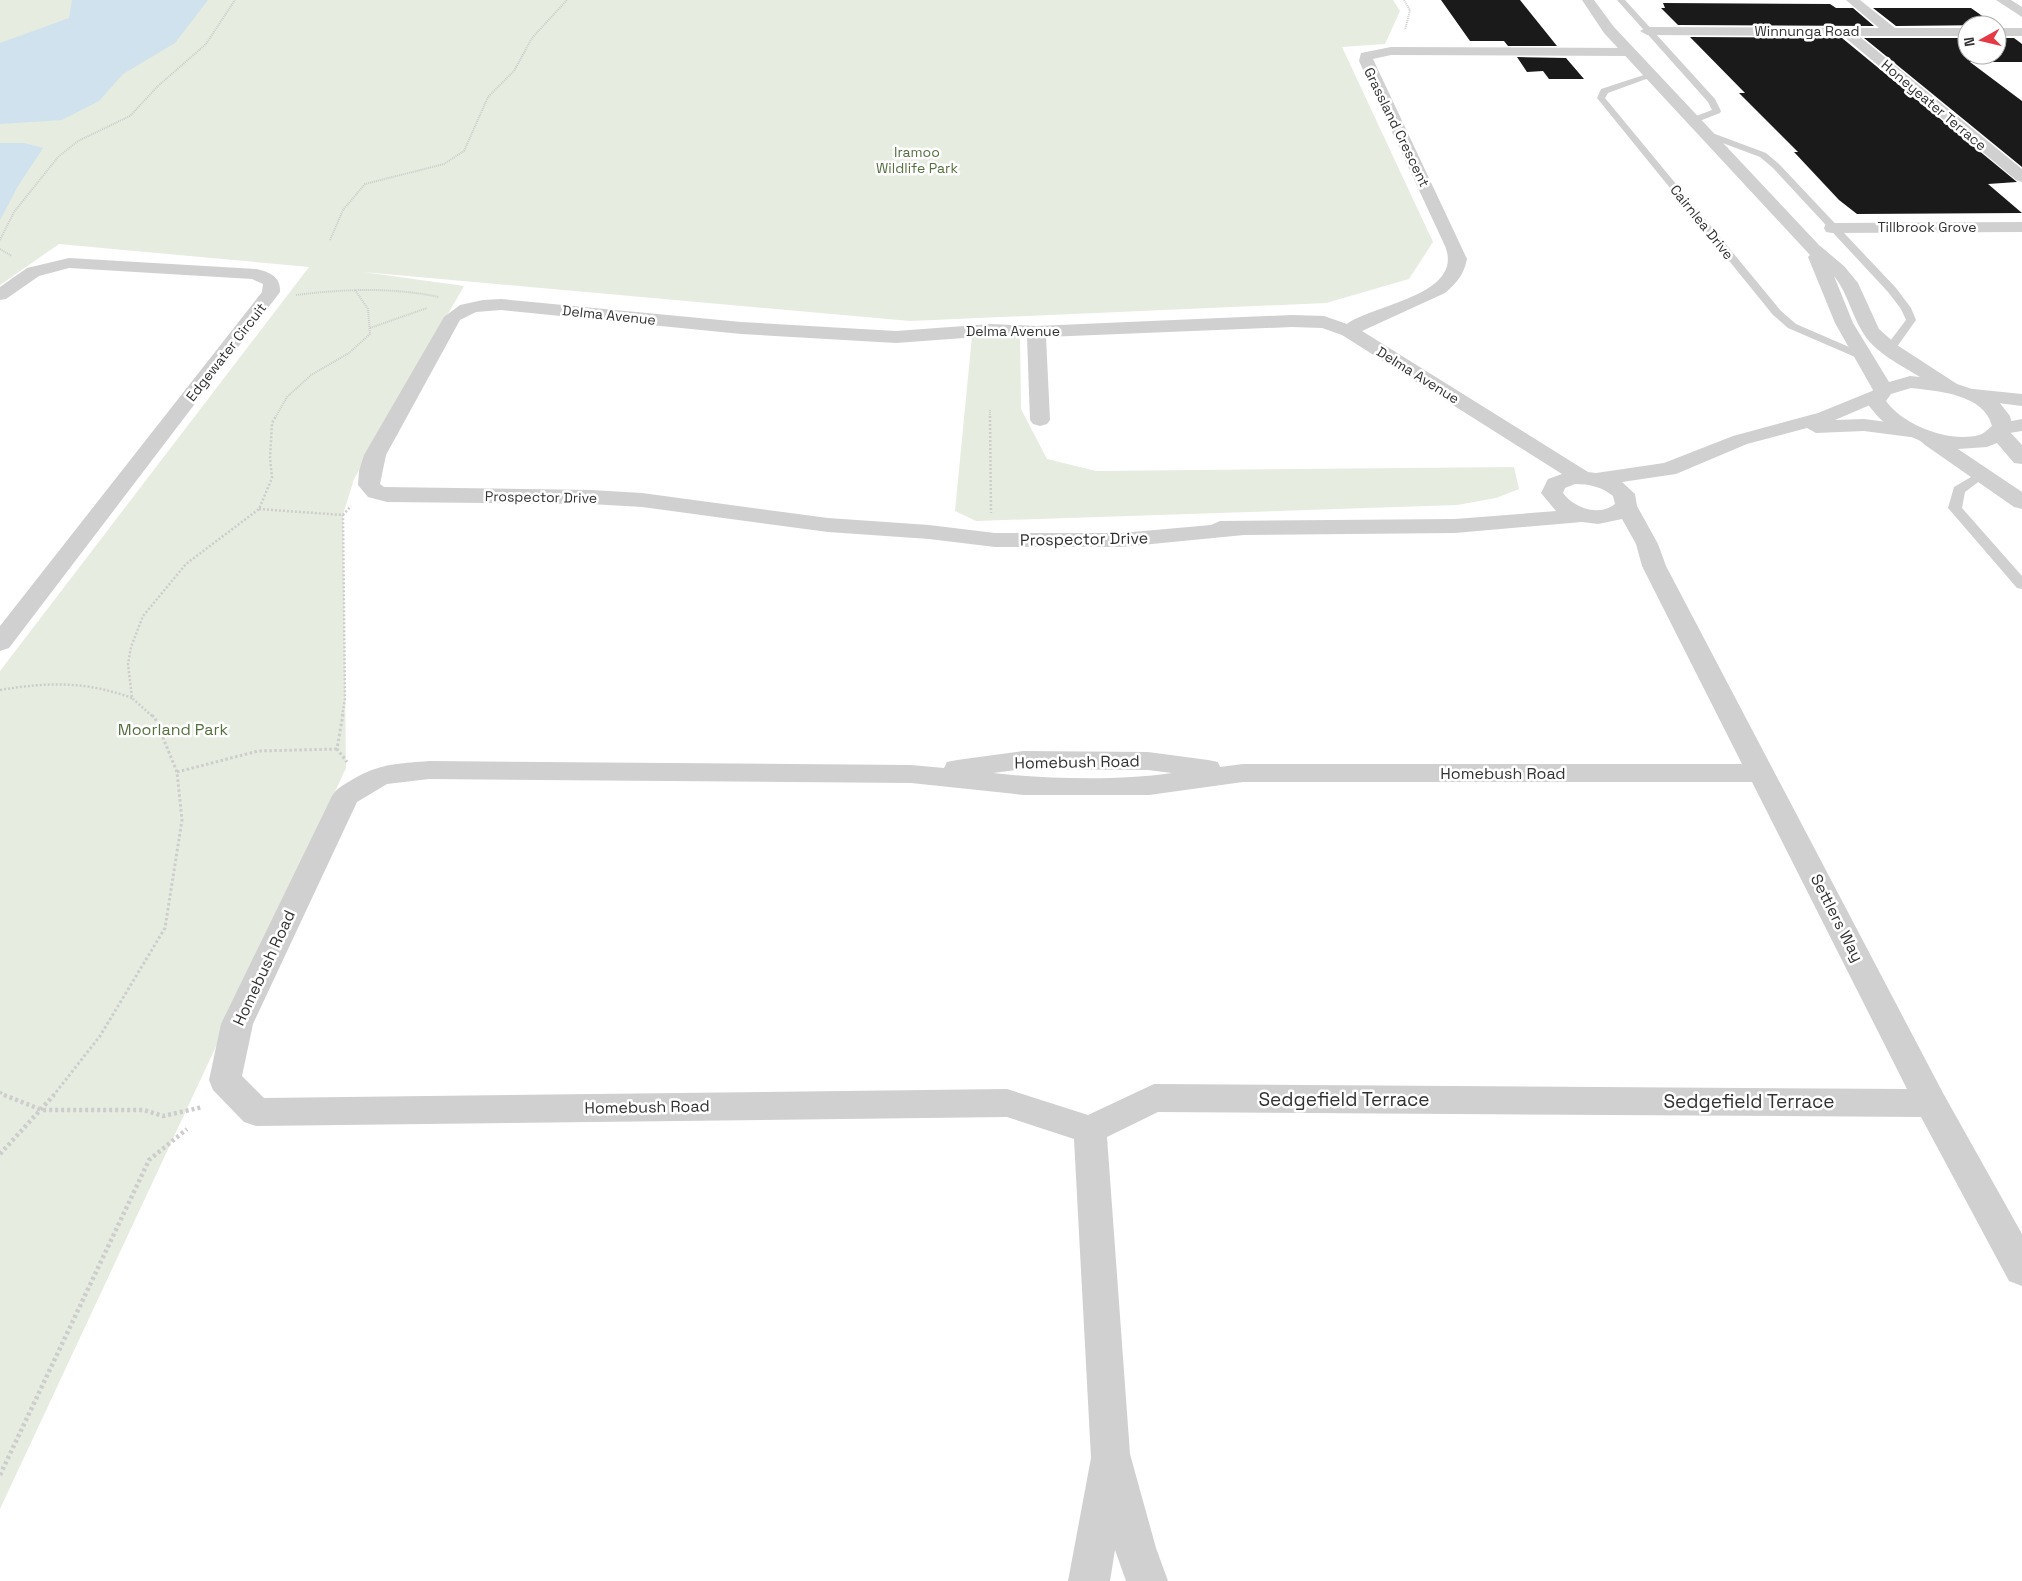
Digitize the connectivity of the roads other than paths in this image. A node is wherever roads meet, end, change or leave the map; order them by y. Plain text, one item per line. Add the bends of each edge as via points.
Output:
1 (1588, 0) edge
2 (1621, 0) edge
3 (1852, 0) edge
4 (2002, 0) edge
5 (2022, 13) edge
6 (1647, 31) junction
7 (1846, 32) junction
8 (1892, 32) junction
9 (1957, 32) edge
10 (2007, 32) edge
11 (2022, 32) edge
12 (1630, 52) junction
13 (1653, 75) junction
14 (1694, 120) junction
15 (1707, 134) junction
16 (2022, 177) edge
17 (2022, 227) edge
18 (1832, 228) junction
19 (1813, 249) junction
20 (0, 295) edge
21 (476, 307) joint
22 (1349, 331) junction
23 (1036, 332) junction
24 (1890, 349) junction
25 (1866, 358) junction
26 (1949, 387) junction
27 (1879, 392) junction
28 (1973, 395) junction
29 (2022, 400) edge
30 (1040, 420) dead end
31 (2008, 428) edge
32 (1784, 429) junction
33 (1918, 434) junction
34 (1518, 438) junction
35 (2022, 458) edge
36 (1668, 469) junction
37 (1983, 474) junction
38 (1590, 478) junction
39 (1554, 488) junction
40 (2022, 502) edge
41 (1626, 503) junction
42 (1588, 515) junction
43 (1495, 522) junction
44 (1654, 566) junction
45 (2022, 585) edge
46 (0, 642) edge
47 (1762, 773) junction
48 (1931, 1102) junction
49 (1090, 1130) junction
50 (2022, 1269) edge
51 (1110, 1454) junction
52 (1089, 1581) edge
53 (1147, 1581) edge

1 - 12 street via 1609,30
2 - 6 lane
3 - 8 street
4 - 5 street
6 - 7 street, Winnunga Road
6 - 14 lane via 1712,102 1717,112
7 - 8 street, Winnunga Road
7 - 16 street, Honeyeater Terrace
8 - 9 street, Winnunga Road
10 - 11 street
12 - 13 street
12 - 22 street, Grassland Crescent via 1391,51 1366,56 1458,260 1452,274 1440,288 1421,301 1375,316
13 - 14 street
13 - 25 lane, Cairnlea Drive via 1604,91 1601,98 1777,313 1792,326
14 - 15 street
15 - 18 lane via 1763,156
15 - 19 street
17 - 18 street, Tillbrook Grove
18 - 24 lane via 1906,308 1911,320
19 - 24 street via 1852,287 1871,331
19 - 25 street via 1838,311
20 - 46 street, Edgewater Circuit via 33,272 69,263 256,274 272,282 268,298
21 - 23 street, Delma Avenue via 517,305 818,334 896,337 991,330
21 - 43 street, Prospector Drive via 458,312 453,317 375,455 369,485 376,492 387,496 642,500 828,526 995,540 1112,540 1239,529 1455,526
22 - 23 street, Delma Avenue via 1314,321
22 - 34 street, Delma Avenue
23 - 30 street
24 - 26 street
25 - 27 street
26 - 27 street via 1910,382 1894,384
26 - 28 street
27 - 32 street via 1825,417
27 - 33 street via 1876,403 1881,413 1893,423
28 - 29 street
28 - 31 street via 1997,412
31 - 33 street via 1979,442 1944,441
31 - 35 street
32 - 33 street via 1864,426
32 - 36 street via 1740,440
33 - 37 street
34 - 38 street, Delma Avenue
34 - 39 street, Delma Avenue
36 - 38 street, Prospector Drive
36 - 41 street, Prospector Drive
37 - 40 street
37 - 45 lane via 1960,490 1955,508
38 - 39 street, Prospector Drive via 1572,477
38 - 41 street, Delma Avenue via 1617,488
39 - 42 street, Delma Avenue via 1562,506
39 - 43 street, Prospector Drive via 1534,507
41 - 42 street, Prospector Drive via 1614,515
41 - 44 street, Settlers Way via 1647,544
42 - 43 street, Prospector Drive
42 - 44 street, Settlers Way via 1620,535
44 - 47 street, Settlers Way
47 - 48 street, Settlers Way
47 - 49 street, Homebush Road via 1243,773 1149,786 1024,786 911,774 429,770 381,775 346,796 237,1024 225,1080 256,1112 1007,1102
48 - 49 street, Sedgefield Terrace via 1154,1098
48 - 50 street, Settlers Way
49 - 51 street
51 - 52 street
51 - 53 street

